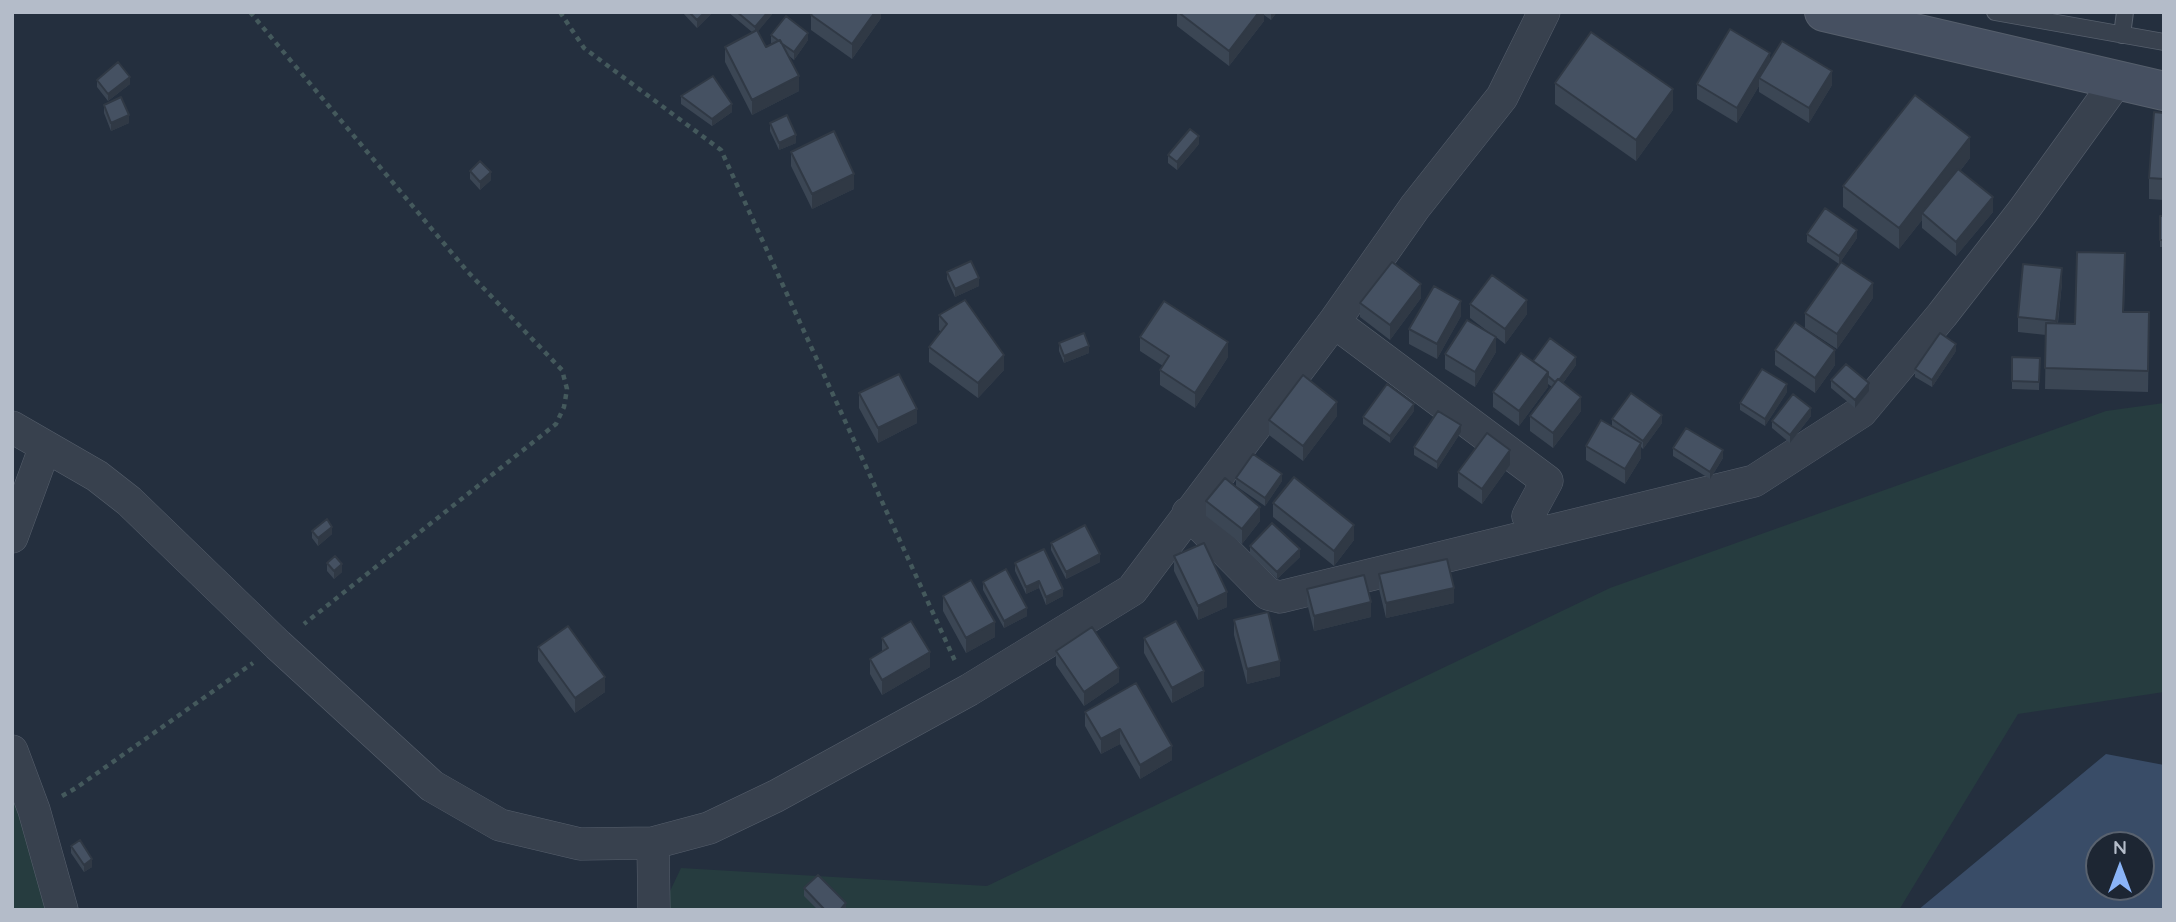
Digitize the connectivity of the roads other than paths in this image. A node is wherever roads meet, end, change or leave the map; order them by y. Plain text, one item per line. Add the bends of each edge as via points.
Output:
1 (1544, 12) edge
2 (1824, 12) edge
3 (1994, 12) edge
4 (2126, 12) edge
5 (2028, 15) edge
6 (2076, 20) edge
7 (1906, 21) edge
8 (2122, 35) junction
9 (2164, 42) edge
10 (2115, 80) junction
11 (2164, 91) edge
12 (1334, 322) junction
13 (12, 427) edge
14 (46, 447) junction
15 (1188, 513) junction
16 (1540, 533) junction
17 (12, 537) edge
18 (12, 751) edge
19 (653, 843) junction
20 (62, 910) edge
21 (654, 910) edge

1 - 12 street via 1502,97 1415,207
2 - 7 main road
3 - 5 lane
4 - 8 lane
5 - 6 lane
6 - 8 lane
7 - 10 main road
8 - 9 lane
10 - 11 main road
10 - 16 street via 2023,211 1861,412 1754,481
12 - 15 street
12 - 16 street via 1548,481 1528,516
13 - 14 street
14 - 17 street
14 - 19 street via 97,476 129,501 432,786 500,825 580,844
15 - 16 street via 1268,594 1280,597
15 - 19 street via 1132,590 969,690 776,796 709,828
18 - 20 street
19 - 21 street

